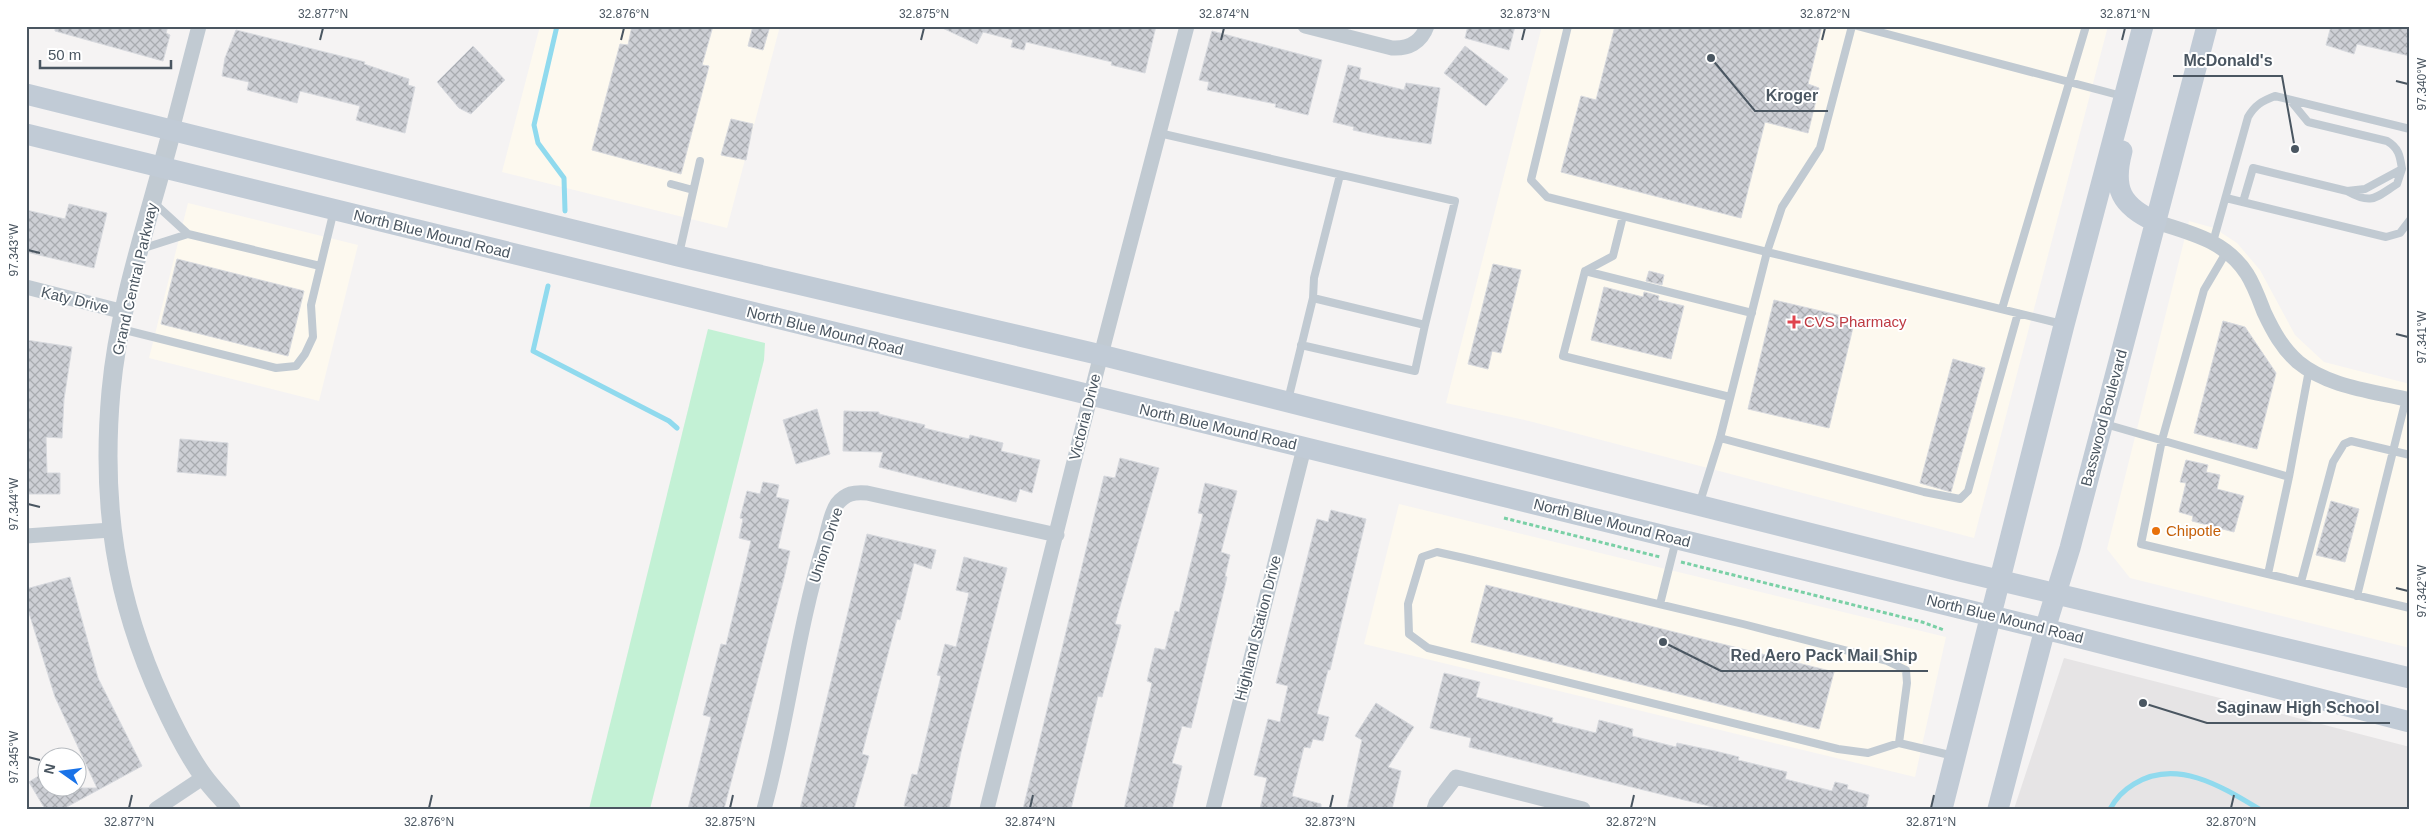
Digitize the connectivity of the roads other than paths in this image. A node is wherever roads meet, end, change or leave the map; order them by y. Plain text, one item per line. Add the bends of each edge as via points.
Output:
1 (199, 26) edge
2 (1187, 26) edge
3 (1305, 26) edge
4 (1428, 26) edge
5 (1568, 26) edge
6 (1852, 26) edge
7 (1857, 26) edge
8 (2086, 26) edge
9 (2143, 26) edge
10 (2207, 26) edge
11 (2070, 81) junction
12 (26, 94) edge
13 (2124, 96) junction
14 (2290, 100) junction
15 (2118, 119) junction
16 (2410, 129) edge
17 (172, 130) junction
18 (1159, 133) junction
19 (26, 134) edge
20 (700, 161) dead end
21 (162, 168) junction
22 (2402, 169) junction
23 (1340, 175) junction
24 (671, 184) dead end
25 (693, 190) junction
26 (2347, 191) junction
27 (2226, 198) junction
28 (153, 201) junction
29 (2243, 202) junction
30 (334, 210) junction
31 (1623, 216) junction
32 (2410, 220) edge
33 (2156, 222) junction
34 (188, 234) junction
35 (2213, 242) junction
36 (141, 249) junction
37 (2227, 251) junction
38 (1767, 252) junction
39 (678, 256) junction
40 (320, 266) junction
41 (1585, 271) junction
42 (26, 287) edge
43 (1313, 298) junction
44 (2002, 309) junction
45 (1752, 313) junction
46 (2018, 313) junction
47 (123, 321) junction
48 (1425, 325) junction
49 (2064, 325) junction
50 (1301, 345) junction
51 (1100, 356) junction
52 (2309, 370) junction
53 (1090, 396) junction
54 (1730, 397) junction
55 (2408, 400) edge
56 (1288, 402) junction
57 (2103, 423) junction
58 (1720, 438) junction
59 (2162, 440) junction
60 (1304, 448) junction
61 (2394, 450) junction
62 (2410, 455) edge
63 (2289, 476) junction
64 (1698, 505) junction
65 (111, 530) junction
66 (1057, 535) junction
67 (26, 536) edge
68 (1676, 538) junction
69 (2268, 574) junction
70 (1999, 581) junction
71 (2301, 582) junction
72 (2056, 594) junction
73 (2357, 596) junction
74 (1660, 604) junction
75 (2410, 608) edge
76 (1990, 616) junction
77 (2045, 629) junction
78 (2410, 678) edge
79 (2410, 722) edge
80 (1899, 743) junction
81 (1956, 757) junction
82 (204, 777) junction
83 (156, 809) edge
84 (231, 809) edge
85 (764, 809) edge
86 (987, 809) edge
87 (1213, 809) edge
88 (1434, 809) edge
89 (1583, 809) edge
90 (1942, 809) edge
91 (1998, 809) edge

1 - 17 street, Grand Central Parkway
2 - 18 street, Victoria Drive
3 - 4 street via 1403,48 1420,39
5 - 31 lane via 1531,180 1547,197
6 - 38 lane via 1820,148 1782,207
7 - 11 lane
8 - 11 lane
9 - 13 main road
10 - 33 main road, Basswood Boulevard
11 - 13 lane
11 - 44 lane
12 - 17 main road
13 - 15 main road
14 - 16 lane
14 - 22 lane via 2308,122 2395,145
14 - 27 lane via 2275,96 2254,107 2248,117
15 - 33 main road via 2124,144 2118,166 2120,192 2131,209
15 - 49 main road
17 - 21 street, Grand Central Parkway
17 - 39 main road
18 - 23 lane
18 - 51 street, Victoria Drive
19 - 21 main road, North Blue Mound Road
20 - 25 lane
21 - 28 street, Grand Central Parkway
21 - 30 main road, North Blue Mound Road
22 - 26 lane via 2365,189
22 - 26 lane via 2398,184 2374,200 2363,200
23 - 43 lane via 1314,278
23 - 48 lane via 1455,201
24 - 25 lane
25 - 39 lane
26 - 29 lane via 2253,168
27 - 29 lane
27 - 35 lane
28 - 34 lane
28 - 36 street, Grand Central Parkway
29 - 32 lane via 2386,237 2400,233
30 - 40 lane
30 - 53 main road, North Blue Mound Road
31 - 38 lane
31 - 41 lane via 1613,256
33 - 35 street
33 - 57 main road, Basswood Boulevard
34 - 36 lane
34 - 40 lane
35 - 37 street
36 - 47 street, Grand Central Parkway
37 - 52 street via 2248,275 2276,337 2291,356
37 - 59 lane via 2204,290
38 - 44 lane
38 - 45 lane
39 - 51 main road
40 - 47 lane via 311,305 313,337 296,366 276,368
41 - 45 lane
41 - 54 lane via 1563,356
42 - 47 street, Katy Drive
43 - 48 lane
43 - 50 lane
44 - 46 lane
45 - 54 lane
46 - 49 lane
46 - 58 lane via 1968,491 1960,499
47 - 65 street, Grand Central Parkway via 111,391
48 - 50 lane via 1415,371
49 - 70 main road
50 - 56 lane
51 - 53 street, Victoria Drive
51 - 56 main road
52 - 55 street via 2332,380
52 - 63 lane
53 - 60 main road, North Blue Mound Road
53 - 66 street, Victoria Drive
54 - 58 lane
55 - 61 lane
56 - 64 main road
57 - 59 lane
57 - 72 main road, Basswood Boulevard
58 - 64 lane
59 - 63 lane
59 - 69 lane via 2141,544
60 - 68 main road, North Blue Mound Road
60 - 87 street, Highland Station Drive
61 - 62 lane
61 - 71 lane via 2351,441 2339,450
61 - 73 lane
63 - 69 lane
64 - 70 main road
65 - 67 street
65 - 82 street, Grand Central Parkway via 118,575 138,644 167,713
66 - 85 street, Union Drive via 867,493 846,495 836,506 816,568
66 - 86 street, Victoria Drive
68 - 74 lane
68 - 76 main road, North Blue Mound Road
69 - 71 lane
70 - 72 main road
70 - 76 main road
71 - 73 lane
72 - 77 main road, Basswood Boulevard
72 - 78 main road
73 - 75 lane
74 - 80 lane via 1887,661 1906,670
74 - 80 lane via 1437,552 1422,557 1408,604 1409,634 1428,648 1838,749 1868,753
76 - 77 main road, North Blue Mound Road
76 - 81 main road
77 - 79 main road, North Blue Mound Road
77 - 91 main road, Basswood Boulevard
80 - 81 lane
81 - 90 main road
82 - 83 street
82 - 84 street, Grand Central Parkway
88 - 89 street via 1456,777

